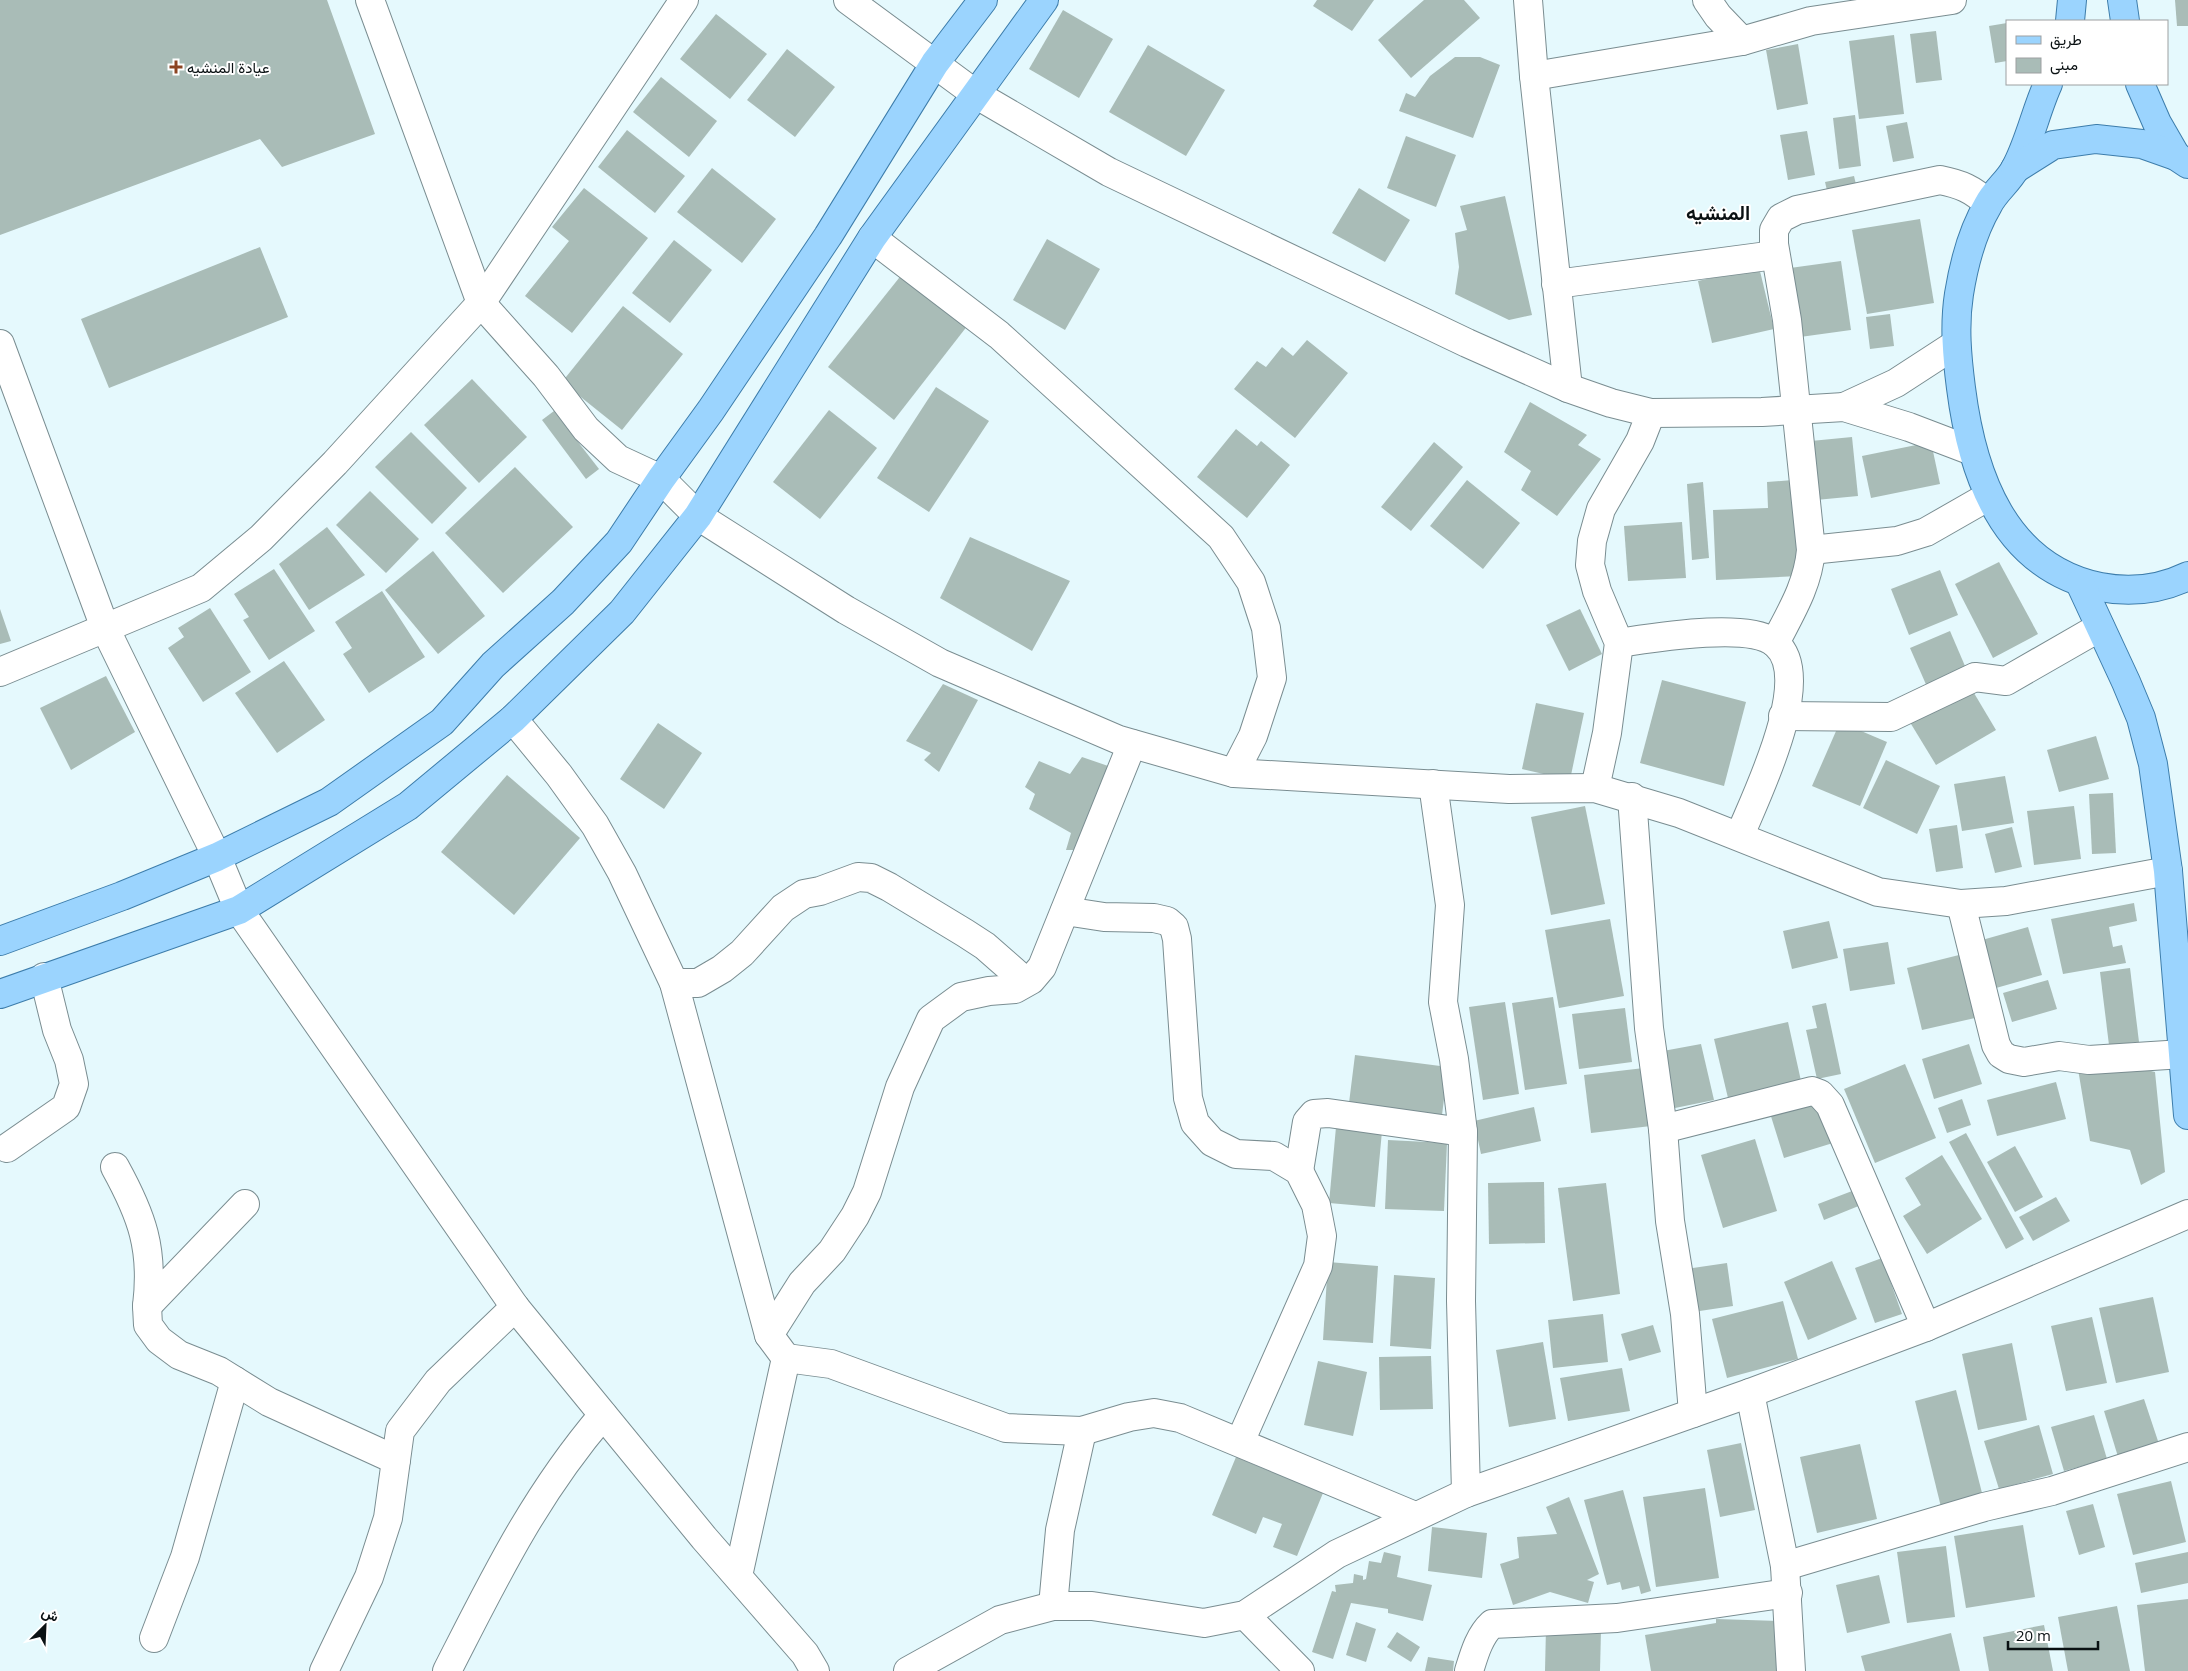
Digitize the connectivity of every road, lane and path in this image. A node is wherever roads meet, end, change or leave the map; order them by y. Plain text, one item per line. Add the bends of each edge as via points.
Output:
1 (370, 0) edge
2 (684, 0) edge
3 (848, 0) edge
4 (983, 0) edge
5 (1044, 0) edge
6 (1528, 0) edge
7 (1707, 0) edge
8 (1952, 0) edge
9 (2072, 0) edge
10 (2122, 0) edge
11 (2070, 20) edge
12 (2125, 20) edge
13 (1742, 41) junction
14 (935, 64) junction
15 (1534, 76) junction
16 (2048, 85) edge
17 (2140, 85) edge
18 (977, 95) junction
19 (2182, 160) edge
20 (2015, 169) junction
21 (1988, 204) junction
22 (872, 238) junction
23 (1775, 254) junction
24 (1556, 284) junction
25 (481, 303) junction
26 (0, 344) edge
27 (1956, 344) junction
28 (1568, 388) junction
29 (1844, 407) junction
30 (1796, 409) junction
31 (1651, 413) junction
32 (1972, 451) junction
33 (661, 479) junction
34 (1988, 496) junction
35 (698, 516) junction
36 (1811, 550) junction
37 (2188, 576) edge
38 (2080, 582) junction
39 (2100, 627) junction
40 (105, 628) junction
41 (1619, 643) junction
42 (1775, 643) junction
43 (0, 672) edge
44 (1783, 716) junction
45 (513, 719) junction
46 (1132, 744) junction
47 (1234, 773) junction
48 (1433, 784) junction
49 (1595, 788) junction
50 (1632, 798) junction
51 (1740, 836) junction
52 (217, 857) junction
53 (2168, 872) junction
54 (1961, 904) junction
55 (239, 910) junction
56 (1065, 911) junction
57 (0, 941) edge
58 (44, 977) junction
59 (1026, 982) junction
60 (674, 983) junction
61 (0, 994) edge
62 (2183, 1054) junction
63 (2188, 1115) edge
64 (1663, 1129) junction
65 (1463, 1132) junction
66 (7, 1148) dead end
67 (115, 1167) dead end
68 (1298, 1171) junction
69 (245, 1204) dead end
70 (2188, 1214) edge
71 (147, 1306) junction
72 (516, 1307) junction
73 (1926, 1327) junction
74 (769, 1334) junction
75 (786, 1358) junction
76 (235, 1381) junction
77 (1750, 1393) junction
78 (1693, 1413) junction
79 (603, 1415) junction
80 (1082, 1431) junction
81 (1240, 1442) junction
82 (2188, 1447) edge
83 (396, 1460) junction
84 (1466, 1493) junction
85 (1414, 1516) junction
86 (1785, 1566) junction
87 (738, 1576) junction
88 (1788, 1593) junction
89 (1053, 1606) junction
90 (1245, 1615) junction
91 (154, 1638) dead end
92 (804, 1665) edge
93 (324, 1671) edge
94 (447, 1671) edge
95 (908, 1671) edge
96 (1300, 1671) edge
97 (1469, 1671) edge
98 (1791, 1671) edge

1 - 25 street
2 - 25 street
3 - 14 street
4 - 14 main road
5 - 18 main road
6 - 15 street
7 - 13 street
8 - 13 street via 1812,21
9 - 11 main road
10 - 12 main road
13 - 15 street
14 - 18 street
14 - 33 main road via 828,236
15 - 24 street
16 - 20 main road
17 - 19 main road via 2158,123
18 - 22 main road
18 - 28 street via 1109,172
19 - 20 main road via 2142,144 2096,138 2053,145
20 - 21 main road
21 - 23 street via 1975,191 1940,180 1797,210 1781,218 1774,230
21 - 27 main road via 1968,250 1959,296
22 - 35 main road
22 - 47 street via 999,335 1221,537 1251,582 1266,628 1272,678 1253,736
23 - 24 street
23 - 30 street via 1787,320
24 - 28 street
25 - 33 street via 546,376 586,428 611,453
25 - 40 street via 335,463 261,538 201,588
26 - 40 street
27 - 29 street via 1896,382
27 - 32 main road
28 - 31 street
29 - 30 street
29 - 32 street
30 - 31 street
30 - 36 street
31 - 41 street via 1640,441 1601,510 1592,541 1590,565
32 - 34 main road
33 - 35 street
33 - 52 main road via 618,542 562,602 493,665 442,722 329,802
34 - 36 street via 1926,532 1897,541
34 - 38 main road via 2010,532 2040,561
35 - 45 main road via 622,612
35 - 46 street via 846,610 940,663
36 - 42 street via 1804,587
37 - 38 main road via 2170,585 2125,592
38 - 39 main road
39 - 44 street via 2006,681 1975,677 1891,717
39 - 53 main road via 2126,682 2146,736
40 - 43 street
40 - 52 street
41 - 42 street via 1693,633 1732,632
41 - 49 street via 1607,733
42 - 44 street via 1788,659 1790,687
44 - 51 street via 1770,763
45 - 55 main road via 408,806
45 - 60 street via 595,825 622,872
46 - 47 street
46 - 56 street
47 - 48 street
48 - 49 street via 1509,789
48 - 65 street via 1450,905 1443,1002
49 - 50 street
50 - 51 street
50 - 64 street via 1648,1028
51 - 54 street via 1878,892
52 - 55 street
52 - 57 main road
53 - 54 street via 2006,901
53 - 62 main road
54 - 62 street via 1996,1046 2001,1054 2024,1062 2059,1056 2090,1060
55 - 58 main road
55 - 72 street
56 - 59 street via 1042,967
56 - 68 street via 1104,917 1154,918 1167,921 1174,927 1188,1098 1195,1123 1212,1142 1236,1154 1274,1156
58 - 61 main road
58 - 66 street via 74,1084 66,1107
59 - 60 street via 972,937 871,878 858,877 820,892 804,894 783,908 742,953 722,969 698,983
59 - 74 street via 1015,989 989,990 960,997 931,1019 900,1088 859,1208 832,1251 802,1283
60 - 74 street
62 - 63 main road
64 - 73 street via 1812,1091 1820,1094 1830,1105
64 - 78 street via 1670,1221 1685,1314
65 - 68 street via 1328,1113 1314,1114 1307,1122
65 - 84 street via 1461,1301
67 - 71 street via 146,1236 151,1276
68 - 81 street via 1316,1205 1322,1236 1318,1266
69 - 71 street
70 - 73 street
71 - 76 street via 148,1325 159,1340 179,1355
72 - 79 street
72 - 83 street via 438,1381 400,1432
73 - 77 street
74 - 75 street
75 - 80 street via 840,1367 1006,1428
75 - 87 street
76 - 83 street via 269,1402
76 - 91 street via 185,1557
77 - 78 street
77 - 86 street
78 - 84 street
79 - 87 street
79 - 94 street via 575,1448 517,1534
80 - 81 street via 1129,1417 1154,1414 1180,1418
80 - 89 street via 1060,1530
81 - 85 street
82 - 86 street via 2052,1491 1984,1507
83 - 93 street via 388,1518 369,1577
84 - 85 street
85 - 90 street via 1337,1554
86 - 88 street
87 - 92 street
88 - 97 street via 1617,1618 1492,1624 1486,1629
88 - 98 street
89 - 90 street via 1092,1606 1204,1623
89 - 95 street via 1000,1620
90 - 96 street

